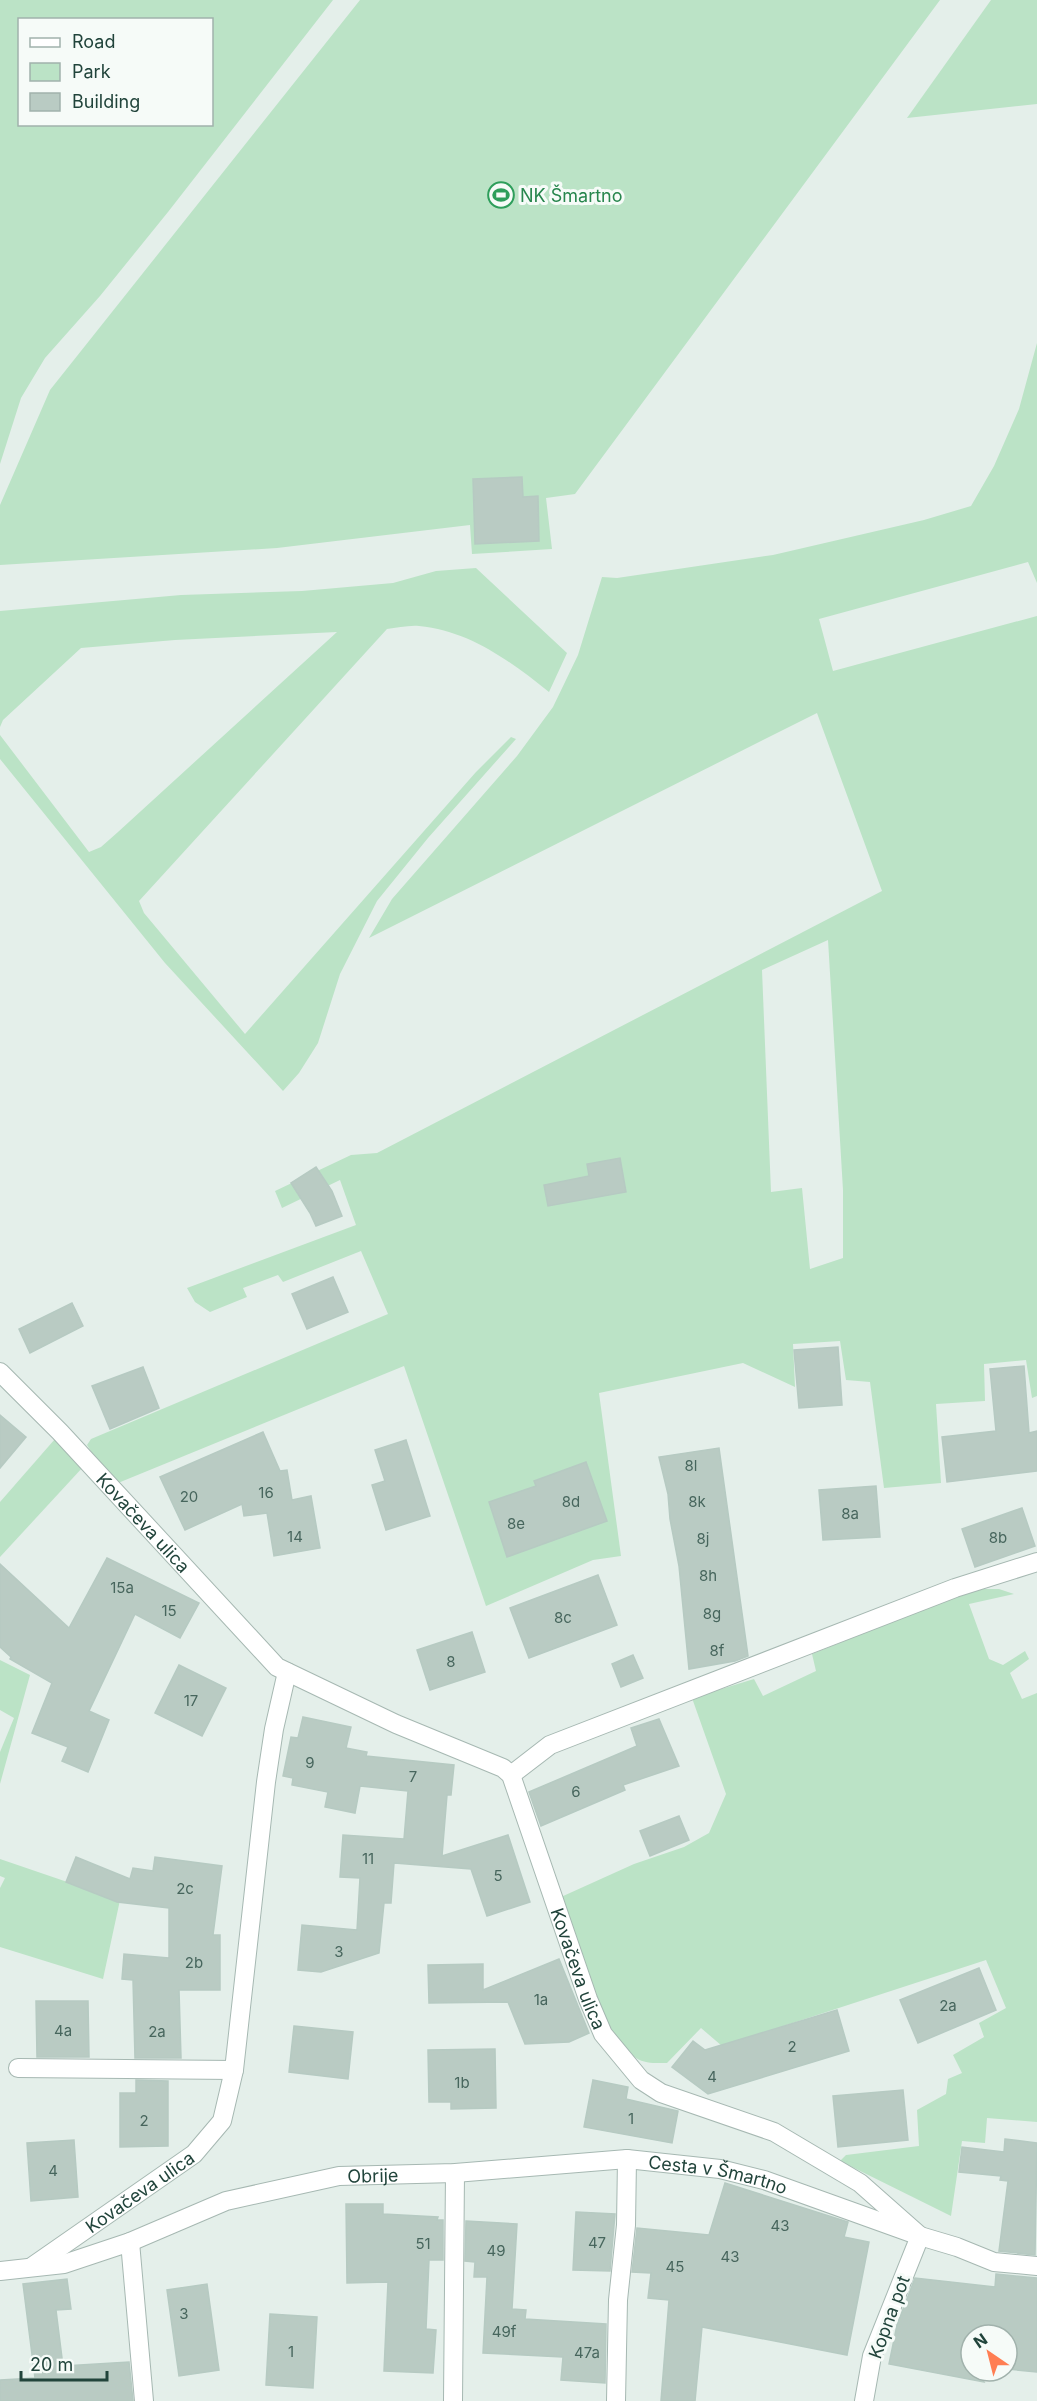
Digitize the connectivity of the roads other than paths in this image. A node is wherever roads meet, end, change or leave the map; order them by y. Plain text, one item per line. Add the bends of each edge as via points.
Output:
1 (0, 1372) edge
2 (1037, 1562) edge
3 (287, 1672) junction
4 (511, 1775) junction
5 (18, 2068) dead end
6 (234, 2070) junction
7 (627, 2159) junction
8 (455, 2173) junction
9 (920, 2236) junction
10 (130, 2242) junction
11 (1037, 2265) edge
12 (32, 2267) junction
13 (0, 2271) edge
14 (144, 2401) edge
15 (453, 2401) edge
16 (616, 2401) edge
17 (864, 2401) edge

1 - 3 street, Kovačeva ulica via 277,1667
2 - 4 street via 955,1588 550,1745
3 - 4 street, Kovačeva ulica via 396,1724 503,1768
3 - 6 street, Kovačeva ulica via 266,1782
4 - 9 street, Kovačeva ulica via 599,2025 641,2080 670,2097 774,2132 860,2183
5 - 6 street
6 - 12 street, Kovačeva ulica via 222,2121 194,2154
7 - 8 street, Obrije
7 - 9 street, Cesta v Šmartno via 720,2169 764,2180
7 - 16 street, Cesta v Šmartno
8 - 10 street, Obrije via 339,2176 226,2201
8 - 15 street
9 - 11 street, Cesta v Šmartno via 994,2262
9 - 17 street, Kopna pot via 873,2356
10 - 12 street, Obrije via 64,2264
10 - 14 street
12 - 13 street, Obrije

